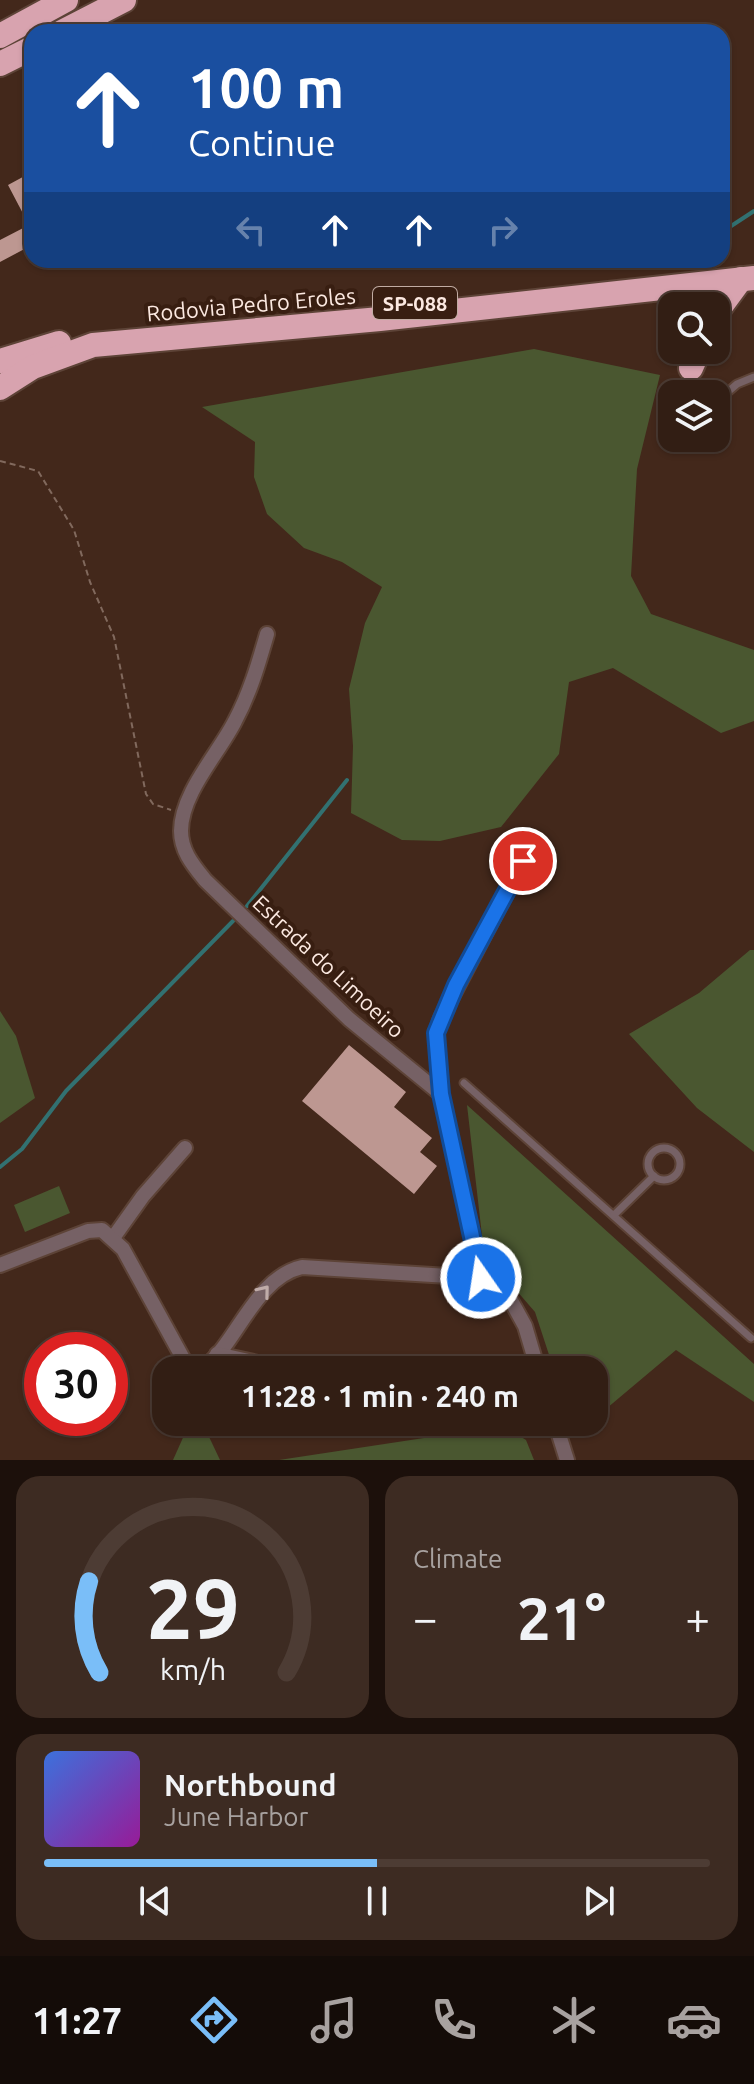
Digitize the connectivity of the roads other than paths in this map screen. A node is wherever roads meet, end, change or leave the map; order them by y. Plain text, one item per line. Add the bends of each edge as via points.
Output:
1 (66, 0) edge
2 (124, 0) edge
3 (78, 24) edge
4 (0, 36) edge
5 (24, 52) edge
6 (0, 64) edge
7 (750, 274) edge
8 (663, 289) junction
9 (666, 292) edge
10 (678, 292) edge
11 (708, 292) edge
12 (730, 297) edge
13 (0, 361) edge
14 (754, 377) edge
15 (0, 388) edge
16 (730, 390) edge
17 (267, 634) dead end
18 (523, 861) dead end
19 (464, 1083) dead end
20 (441, 1094) junction
21 (185, 1148) dead end
22 (654, 1176) junction
23 (614, 1215) junction
24 (113, 1238) junction
25 (0, 1265) edge
26 (481, 1278) junction
27 (751, 1338) dead end
28 (217, 1354) junction
29 (226, 1356) edge
30 (534, 1356) edge
31 (559, 1436) edge
32 (567, 1460) edge

1 - 4 highway
2 - 3 highway
5 - 6 highway
7 - 11 highway, Rodovia Pedro Eroles / SP-088
7 - 12 highway
7 - 13 highway, Rodovia Pedro Eroles / SP-088 via 123,332 75,339
8 - 9 highway
8 - 10 highway, Rodovia Pedro Eroles / SP-088
8 - 15 highway, Rodovia Pedro Eroles / SP-088 via 93,345 33,367
14 - 16 lane
17 - 20 street, Estrada do Limoeiro via 252,687 184,814 184,848 205,880 349,1019
18 - 20 street via 441,1018 436,1033
19 - 23 lane
20 - 26 street
21 - 24 street
22 - 22 lane via 676,1176 680,1166 675,1152 661,1149 652,1154 648,1164
22 - 23 lane
23 - 27 lane
24 - 25 street via 102,1230 88,1231
24 - 28 street via 190,1368 203,1368
28 -> 26 street via 274,1280 302,1267
26 - 30 street via 509,1297
28 - 29 street
31 - 32 street

